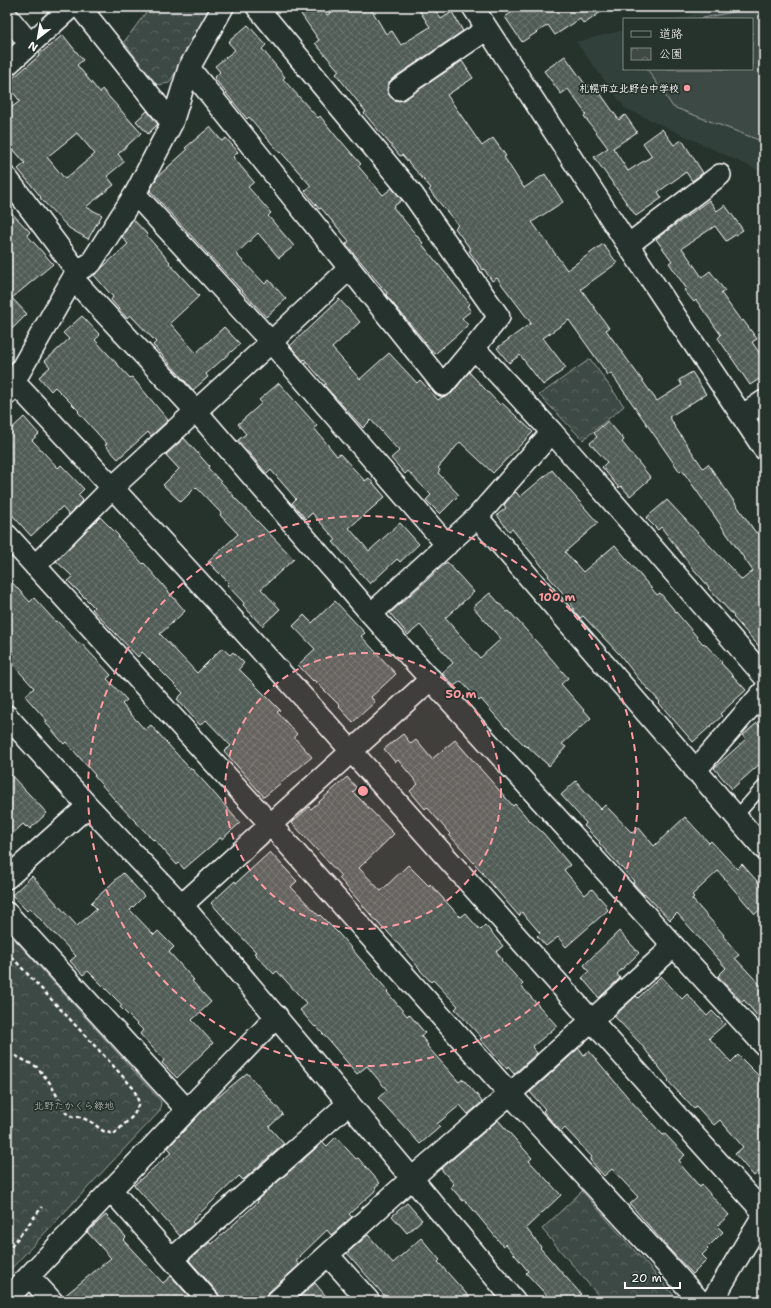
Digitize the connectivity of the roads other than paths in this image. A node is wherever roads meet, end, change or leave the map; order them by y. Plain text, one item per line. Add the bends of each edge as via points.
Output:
1 (71, 7) edge
2 (80, 7) edge
3 (223, 7) edge
4 (257, 7) edge
5 (475, 8) edge
6 (7, 16) edge
7 (487, 29) junction
8 (30, 44) junction
9 (7, 65) edge
10 (189, 68) junction
11 (399, 89) dead end
12 (172, 122) junction
13 (720, 175) dead end
14 (10, 187) edge
15 (135, 194) junction
16 (628, 246) junction
17 (349, 269) junction
18 (75, 275) junction
19 (271, 342) junction
20 (474, 348) junction
21 (10, 388) edge
22 (764, 401) edge
23 (196, 411) junction
24 (742, 416) junction
25 (552, 432) junction
26 (764, 449) edge
27 (113, 487) junction
28 (477, 518) junction
29 (7, 535) edge
30 (446, 545) junction
31 (35, 566) junction
32 (371, 614) junction
33 (764, 676) edge
34 (431, 679) junction
35 (764, 691) edge
36 (7, 716) edge
37 (352, 750) junction
38 (695, 771) junction
39 (764, 785) edge
40 (88, 806) junction
41 (736, 817) junction
42 (270, 824) junction
43 (764, 849) edge
44 (7, 878) edge
45 (182, 905) junction
46 (7, 913) edge
47 (674, 946) junction
48 (277, 1016) junction
49 (591, 1021) junction
50 (764, 1045) edge
51 (510, 1094) junction
52 (349, 1103) junction
53 (187, 1110) junction
54 (412, 1178) junction
55 (111, 1190) junction
56 (764, 1214) edge
57 (328, 1255) junction
58 (172, 1259) junction
59 (29, 1276) junction
60 (7, 1299) edge
61 (52, 1301) edge
62 (209, 1301) edge
63 (277, 1301) edge
64 (369, 1301) edge
65 (515, 1301) edge
66 (700, 1301) edge
67 (712, 1301) edge

1 - 8 street
2 - 12 street
3 - 10 street
4 - 20 street via 413,195 499,317
5 - 7 street
6 - 8 street
7 - 11 street
7 - 16 street
8 - 9 street
10 - 12 street
10 - 17 street
12 - 15 street
13 - 16 street
14 - 18 street
15 - 18 street via 91,263
15 - 19 street
16 - 24 street
17 - 19 street
17 - 20 street via 443,385
18 - 21 street
18 - 23 street
19 - 23 street
19 - 30 street
20 - 25 street
21 - 27 street
22 - 24 street
23 - 27 street
23 - 32 street
24 - 26 street
25 - 28 street
25 - 33 street
27 - 31 street
27 - 37 street
28 - 30 street
28 - 38 street
29 - 31 street
30 - 32 street
31 - 42 street
32 - 34 street
34 - 37 street
34 - 47 street
35 - 38 street
36 - 40 street
37 - 42 street
37 - 49 street
38 - 41 street
39 - 41 lane
40 - 44 street
40 - 45 street
41 - 43 street
42 - 45 street
42 - 51 street
45 - 48 street
46 - 53 street
47 - 49 street
47 - 50 street
48 - 52 street
48 - 53 street
49 - 51 street
49 - 56 street
51 - 54 street
51 - 66 street
52 - 54 street
52 - 58 street
53 - 55 street
54 - 57 street
54 - 65 street
55 - 58 street
55 - 59 street
56 - 67 street
57 - 63 street
57 - 64 street
58 - 62 street
59 - 60 street
59 - 61 street

